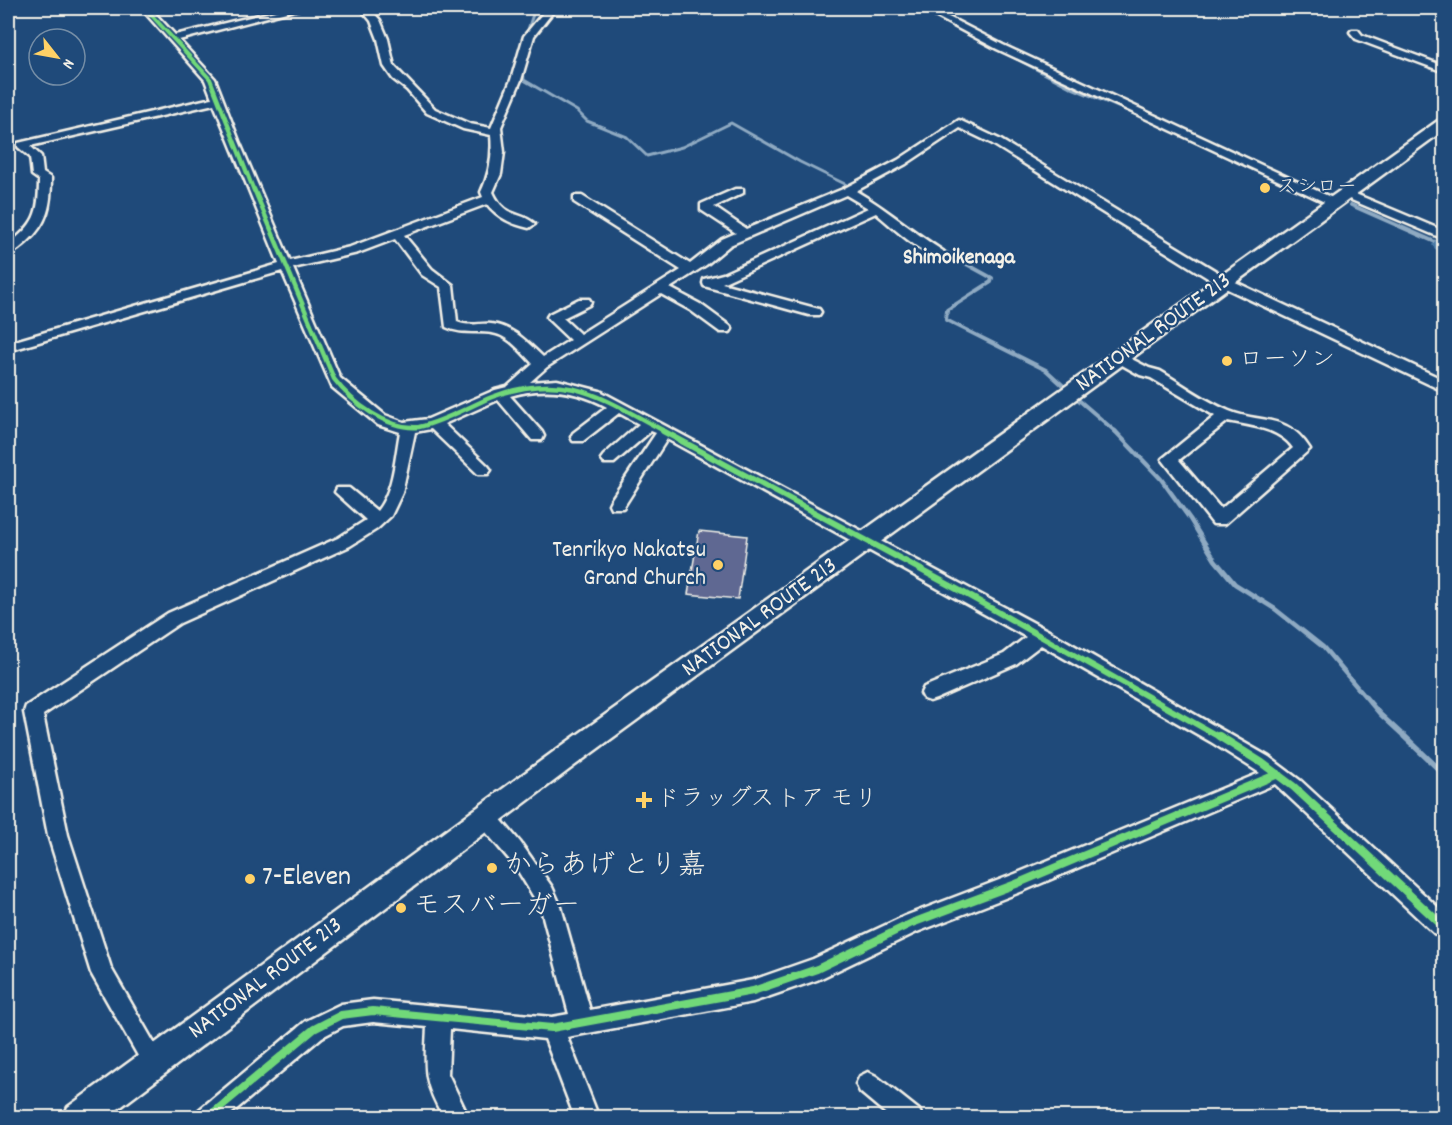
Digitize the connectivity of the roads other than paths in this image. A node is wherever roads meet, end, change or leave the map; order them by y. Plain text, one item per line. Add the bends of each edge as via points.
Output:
1 (160, 8) edge
2 (297, 8) edge
3 (363, 8) edge
4 (552, 8) edge
5 (925, 8) edge
6 (147, 9) edge
7 (1355, 32) dead end
8 (174, 38) junction
9 (1444, 69) edge
10 (218, 100) junction
11 (1444, 123) edge
12 (497, 134) junction
13 (739, 191) dead end
14 (847, 191) junction
15 (1341, 198) junction
16 (489, 199) junction
17 (578, 199) dead end
18 (877, 208) junction
19 (529, 224) dead end
20 (398, 234) junction
21 (745, 234) junction
22 (1444, 235) edge
23 (8, 251) edge
24 (939, 254) dead end
25 (285, 266) junction
26 (686, 272) junction
27 (709, 282) junction
28 (1224, 282) junction
29 (661, 288) junction
30 (584, 302) dead end
31 (814, 312) dead end
32 (725, 329) dead end
33 (579, 340) junction
34 (8, 347) edge
35 (1120, 357) junction
36 (542, 364) junction
37 (1444, 386) edge
38 (506, 391) junction
39 (618, 406) junction
40 (1225, 415) junction
41 (434, 423) junction
42 (650, 423) junction
43 (408, 427) junction
44 (665, 431) junction
45 (537, 436) dead end
46 (578, 437) dead end
47 (609, 459) dead end
48 (483, 470) dead end
49 (343, 492) dead end
50 (617, 504) dead end
51 (376, 519) junction
52 (868, 541) junction
53 (1041, 635) junction
54 (930, 693) dead end
55 (1278, 774) junction
56 (486, 816) junction
57 (1444, 927) edge
58 (440, 1017) junction
59 (582, 1022) junction
60 (552, 1028) junction
61 (154, 1062) junction
62 (868, 1084) dead end
63 (79, 1118) edge
64 (207, 1118) edge
65 (457, 1118) edge
66 (587, 1118) edge
67 (911, 1118) edge

1 - 6 street
2 - 8 street
3 - 12 street via 375,20 389,66 431,111 466,127
4 - 12 street via 529,36
5 - 15 street via 1011,52
6 - 8 street
7 - 9 street via 1359,37
8 - 10 street via 210,79
10 - 23 street via 22,145 35,156 38,175 45,178 45,212 41,221
10 - 25 street
11 - 15 highway, NATIONAL ROUTE 213
12 - 16 street via 498,152 487,192
13 - 21 street via 705,207
14 - 18 street
14 - 21 street
14 - 28 street via 902,162 959,123 995,141
15 - 22 street
15 - 28 highway, NATIONAL ROUTE 213
16 - 19 street via 508,218
16 - 20 street
17 - 26 street
18 - 24 street
18 - 27 street via 728,277
20 - 25 street via 354,250
20 - 36 street via 427,272 447,285 451,324 465,330 503,331
21 - 26 street via 726,242
25 - 34 street
25 - 43 street via 338,386 386,422
26 - 27 street
26 - 29 street
27 - 31 street
28 - 35 highway, NATIONAL ROUTE 213
28 - 37 street
29 - 32 street
29 - 33 street
30 - 33 street via 554,317
33 - 36 street
35 - 40 street
35 - 52 highway, NATIONAL ROUTE 213
36 - 38 street
38 - 39 street via 531,385 562,385 585,390
38 - 41 street
38 - 45 street
39 - 42 street
39 - 46 street
40 - 40 street via 1291,434 1302,448 1219,520 1170,459
41 - 43 street
41 - 48 street
42 - 44 street
42 - 47 street
43 - 51 street via 395,487 385,512
44 - 50 street
44 - 52 street
49 - 51 street
51 - 61 street via 344,542 174,618 33,712 58,835 102,973
52 - 53 street
52 - 56 highway, NATIONAL ROUTE 213
53 - 54 street via 1010,658
53 - 55 street
55 - 57 street
55 - 59 street via 1016,884 912,923 771,986
56 - 59 street via 545,893
56 - 61 highway, NATIONAL ROUTE 213
58 - 60 street
58 - 64 street via 373,1011 326,1021
58 - 65 street via 436,1074
59 - 60 street
60 - 66 street
61 - 63 highway, NATIONAL ROUTE 213
62 - 67 street

